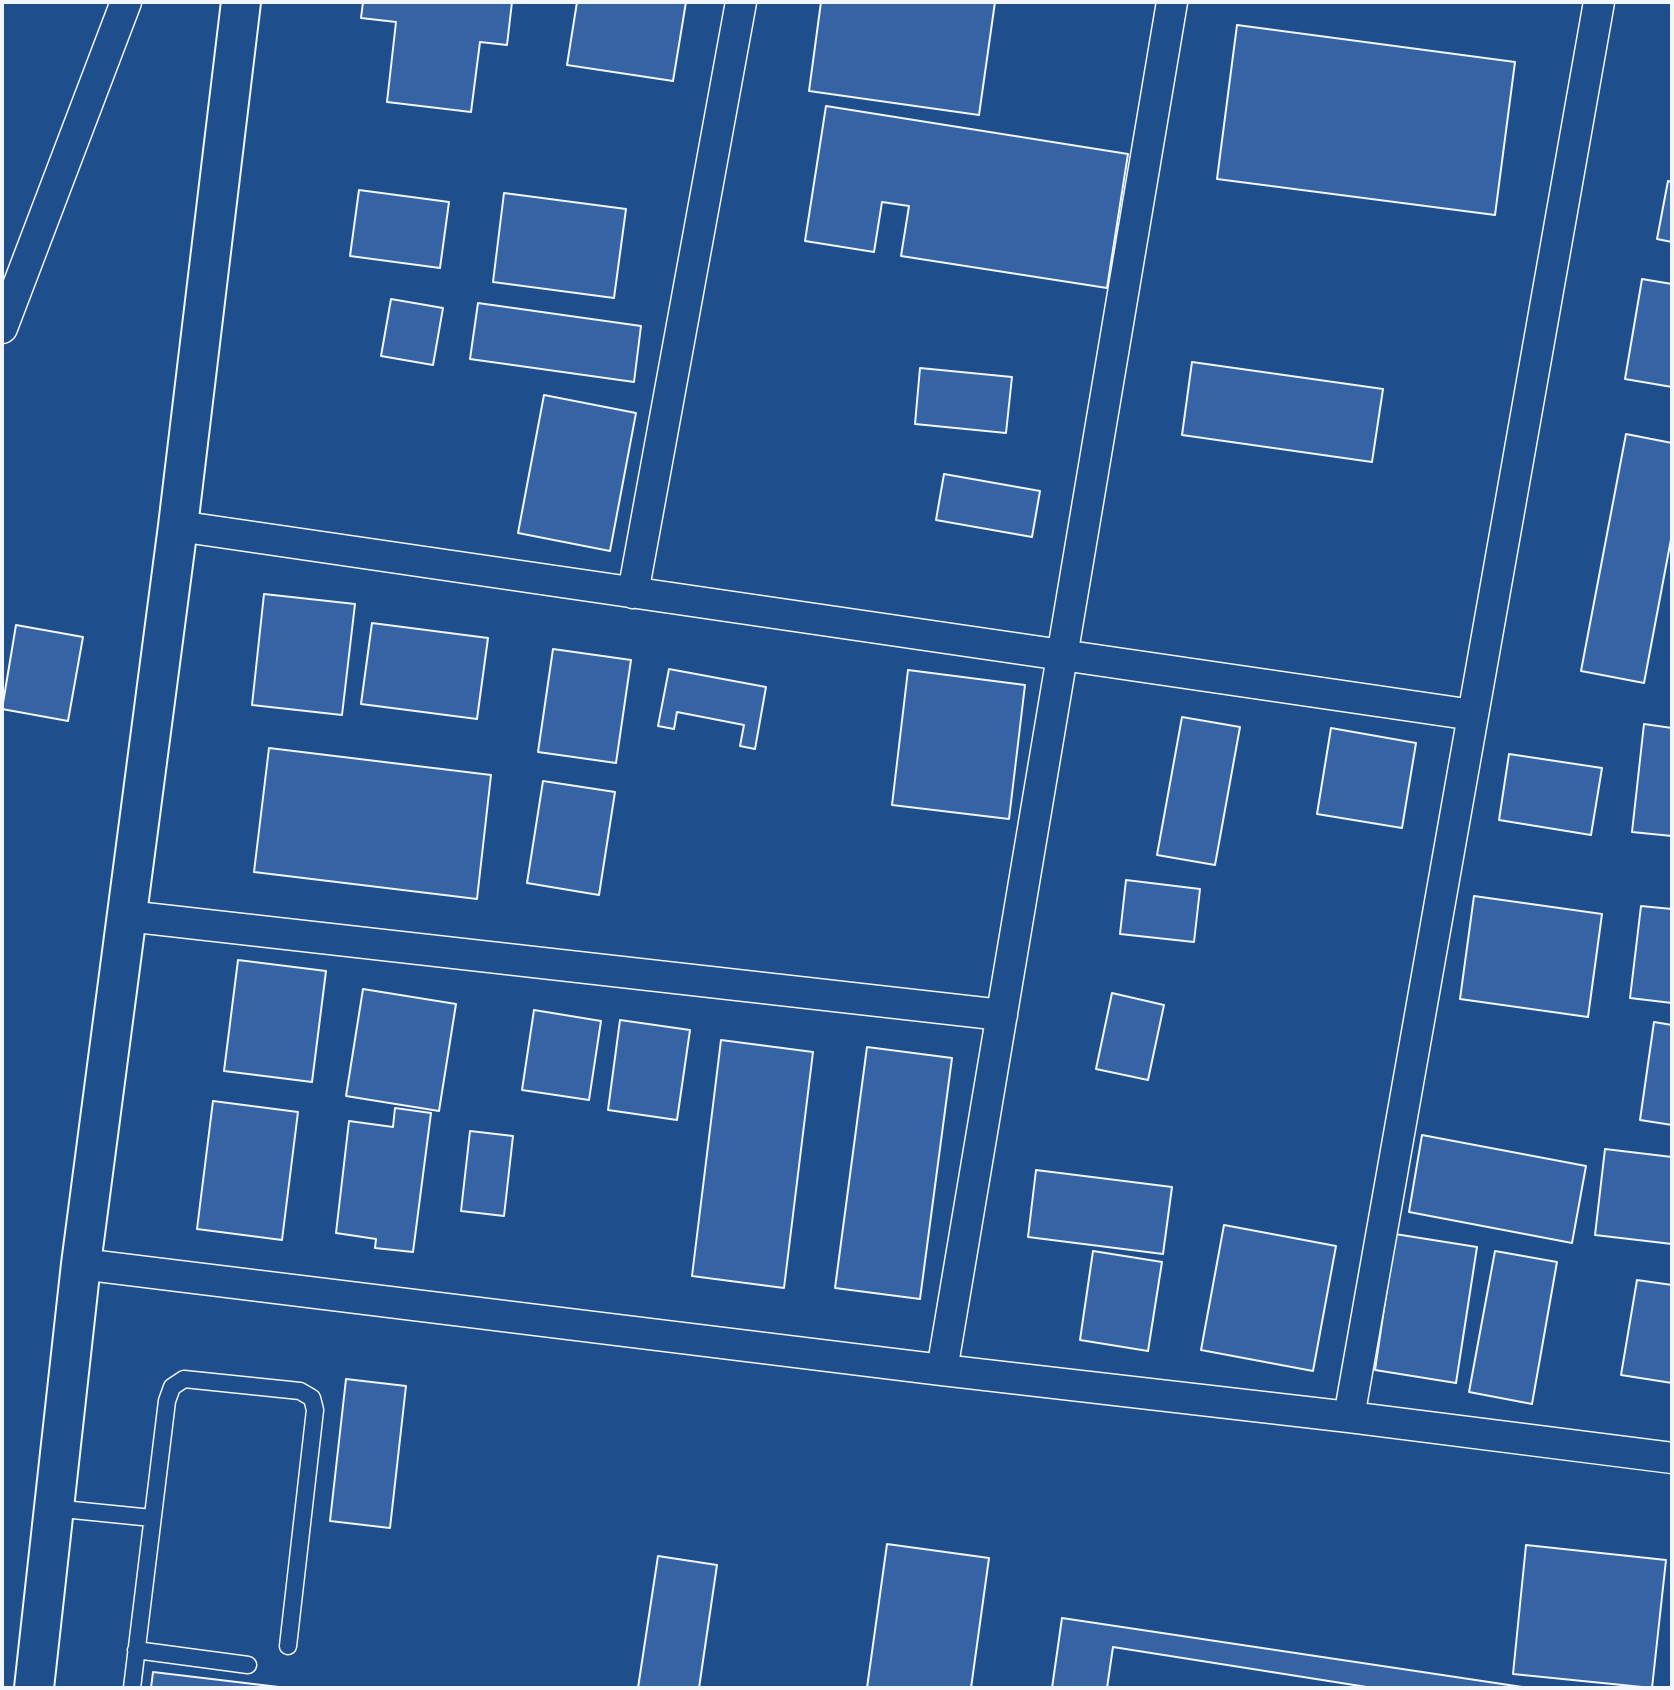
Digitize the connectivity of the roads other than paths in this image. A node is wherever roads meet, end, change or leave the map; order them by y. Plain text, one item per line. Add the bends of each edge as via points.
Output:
1 (126, 2) edge
2 (241, 2) edge
3 (741, 2) edge
4 (1172, 2) edge
5 (1599, 2) edge
6 (2, 328) edge
7 (178, 526) junction
8 (633, 593) junction
9 (1062, 655) junction
10 (1473, 715) junction
11 (127, 916) junction
12 (1002, 1015) junction
13 (81, 1264) junction
14 (942, 1370) junction
15 (1349, 1416) junction
16 (1672, 1458) edge
17 (53, 1508) junction
18 (152, 1518) junction
19 (288, 1646) dead end
20 (136, 1650) junction
21 (248, 1665) dead end
22 (34, 1688) edge
23 (132, 1688) edge

1 - 6 street
2 - 7 street
3 - 8 street
4 - 9 street
5 - 10 street
7 - 8 street
7 - 11 street
8 - 9 street
9 - 10 street
9 - 12 street
10 - 15 street
11 - 12 street
11 - 13 street
12 - 14 street
13 - 14 street
13 - 17 street
14 - 15 street
15 - 16 street
17 - 18 lane
17 - 22 street
18 - 19 lane via 167,1401 173,1387 184,1379 300,1391 312,1398 315,1410
18 - 20 lane
20 - 21 lane
20 - 23 lane

